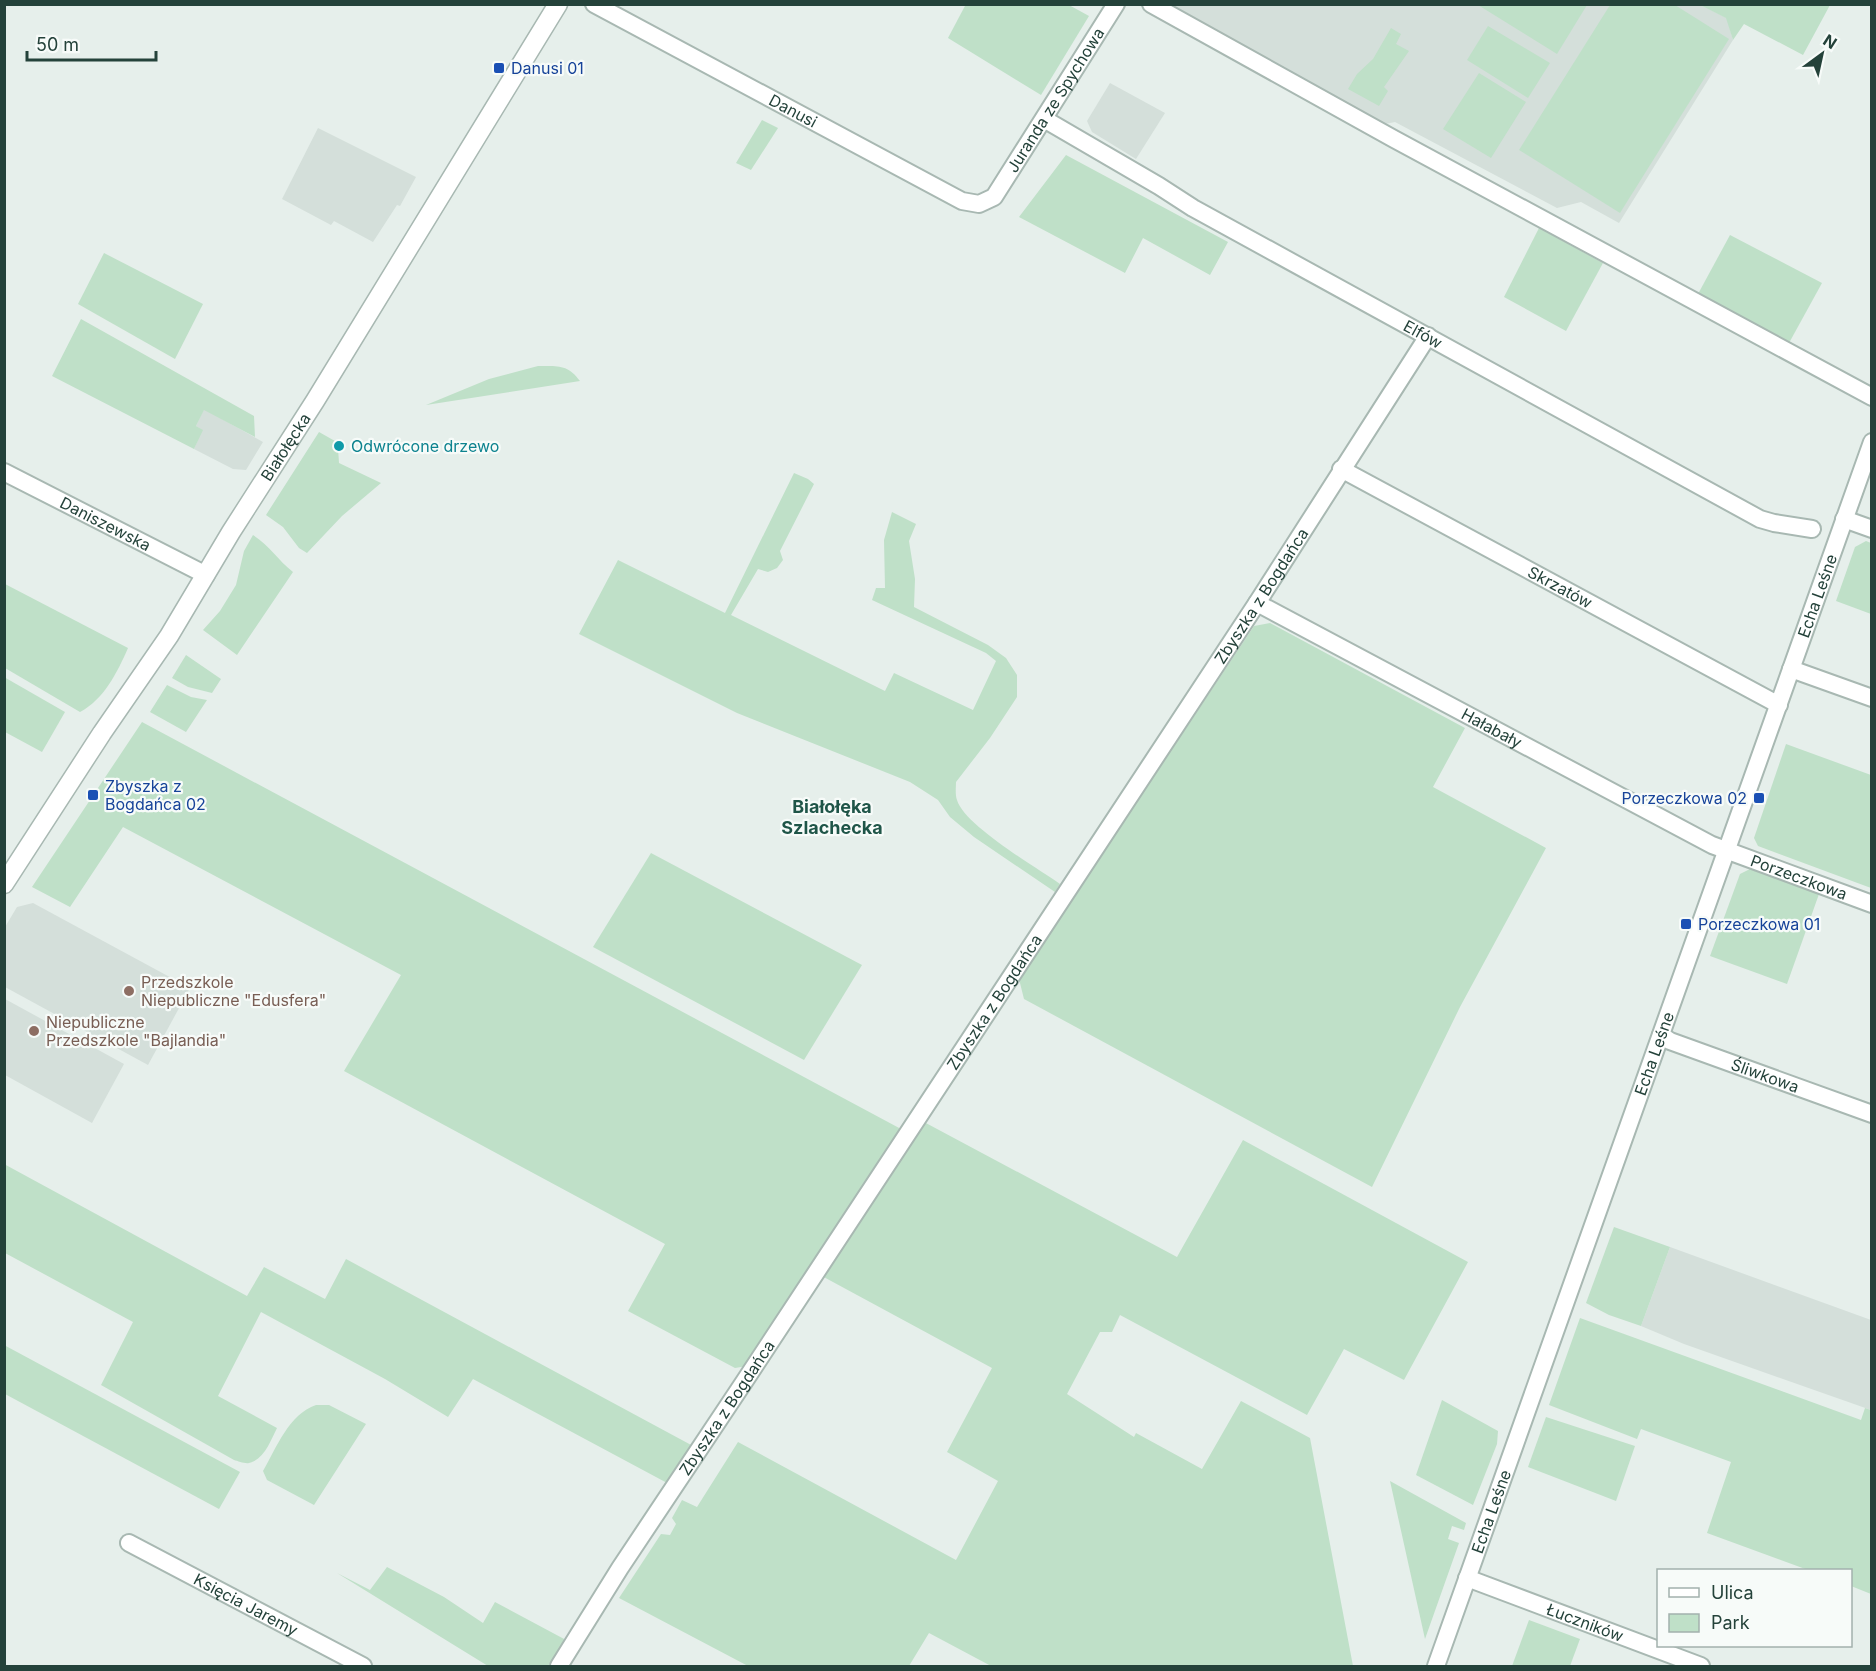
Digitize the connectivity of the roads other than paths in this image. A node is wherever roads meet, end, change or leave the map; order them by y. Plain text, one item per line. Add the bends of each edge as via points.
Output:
1 (558, 4) edge
2 (594, 4) edge
3 (1116, 4) edge
4 (1151, 4) edge
5 (1044, 119) junction
6 (994, 197) joint
7 (1428, 336) junction
8 (1872, 397) edge
9 (1872, 442) edge
10 (1341, 469) junction
11 (4, 472) edge
12 (1844, 519) junction
13 (1812, 529) dead end
14 (1872, 529) edge
15 (206, 576) junction
16 (1257, 603) junction
17 (1791, 669) junction
18 (1872, 698) edge
19 (1779, 705) junction
20 (1726, 851) junction
21 (4, 884) edge
22 (1872, 904) edge
23 (1661, 1035) junction
24 (1872, 1114) edge
25 (129, 1543) dead end
26 (1467, 1578) junction
27 (363, 1666) edge
28 (559, 1666) edge
29 (1436, 1666) edge
30 (1701, 1666) edge

1 - 15 street, Białołęcka
2 - 6 street, Danusi via 962,201 979,204
3 - 5 street, Juranda ze Spychowa
4 - 8 street
5 - 6 street, Juranda ze Spychowa
5 - 7 street, Elfów via 1193,208
7 - 10 street, Zbyszka z Bogdańca
7 - 13 street, Elfów via 1760,519
9 - 12 street, Echa Leśne
10 - 16 street, Zbyszka z Bogdańca
10 - 19 street, Skrzatów
11 - 15 street, Daniszewska
12 - 14 street
12 - 17 street, Echa Leśne
15 - 21 street, Białołęcka
16 - 20 street, Hałabały
16 - 28 street, Zbyszka z Bogdańca
17 - 18 street
17 - 19 street, Echa Leśne
19 - 20 street, Echa Leśne
20 - 22 street, Porzeczkowa
20 - 23 street, Echa Leśne
23 - 24 street, Śliwkowa
23 - 26 street, Echa Leśne
25 - 27 street, Księcia Jaremy
26 - 29 street, Echa Leśne
26 - 30 street, Łuczników

